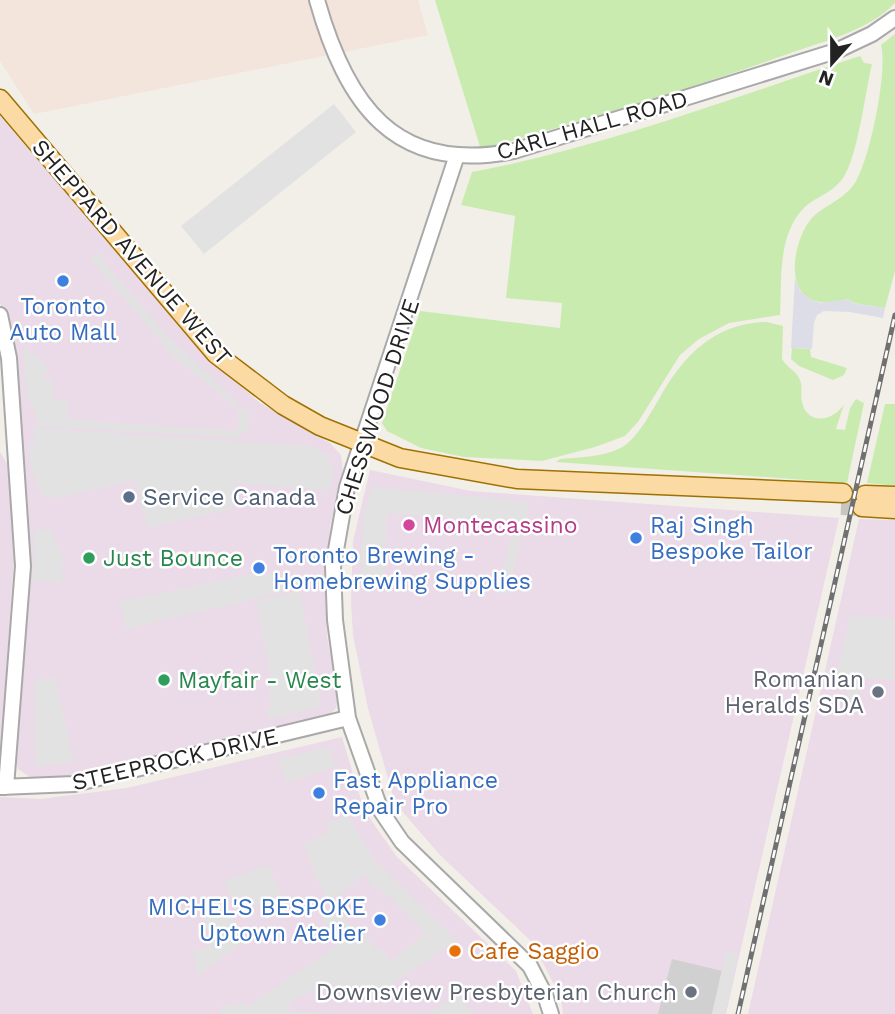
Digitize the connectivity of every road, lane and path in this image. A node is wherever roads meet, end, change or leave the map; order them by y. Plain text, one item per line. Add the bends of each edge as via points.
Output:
1 (317, 0) edge
2 (895, 18) edge
3 (0, 99) edge
4 (457, 155) junction
5 (0, 315) edge
6 (6, 442) edge
7 (361, 444) junction
8 (895, 496) edge
9 (842, 499) tunnel mouth
10 (895, 509) edge
11 (348, 718) junction
12 (3, 787) edge
13 (551, 1014) edge

1 - 4 street, CARL HALL ROAD via 335,56 366,109 411,142
2 - 4 street, CARL HALL ROAD via 863,39 815,58 514,151
3 - 7 main road, SHEPPARD AVENUE WEST via 216,354 284,405
4 - 7 street, CHESSWOOD DRIVE
5 - 6 street via 9,358
6 - 12 street via 23,566
7 - 9 main road, SHEPPARD AVENUE WEST via 400,458 517,479 727,487
7 - 11 street, CHESSWOOD DRIVE via 339,523 333,566
8 - 10 main road via 864,501
11 - 12 street, STEEPROCK DRIVE via 74,784
11 - 13 street, CHESSWOOD DRIVE via 373,796 394,832 530,966

